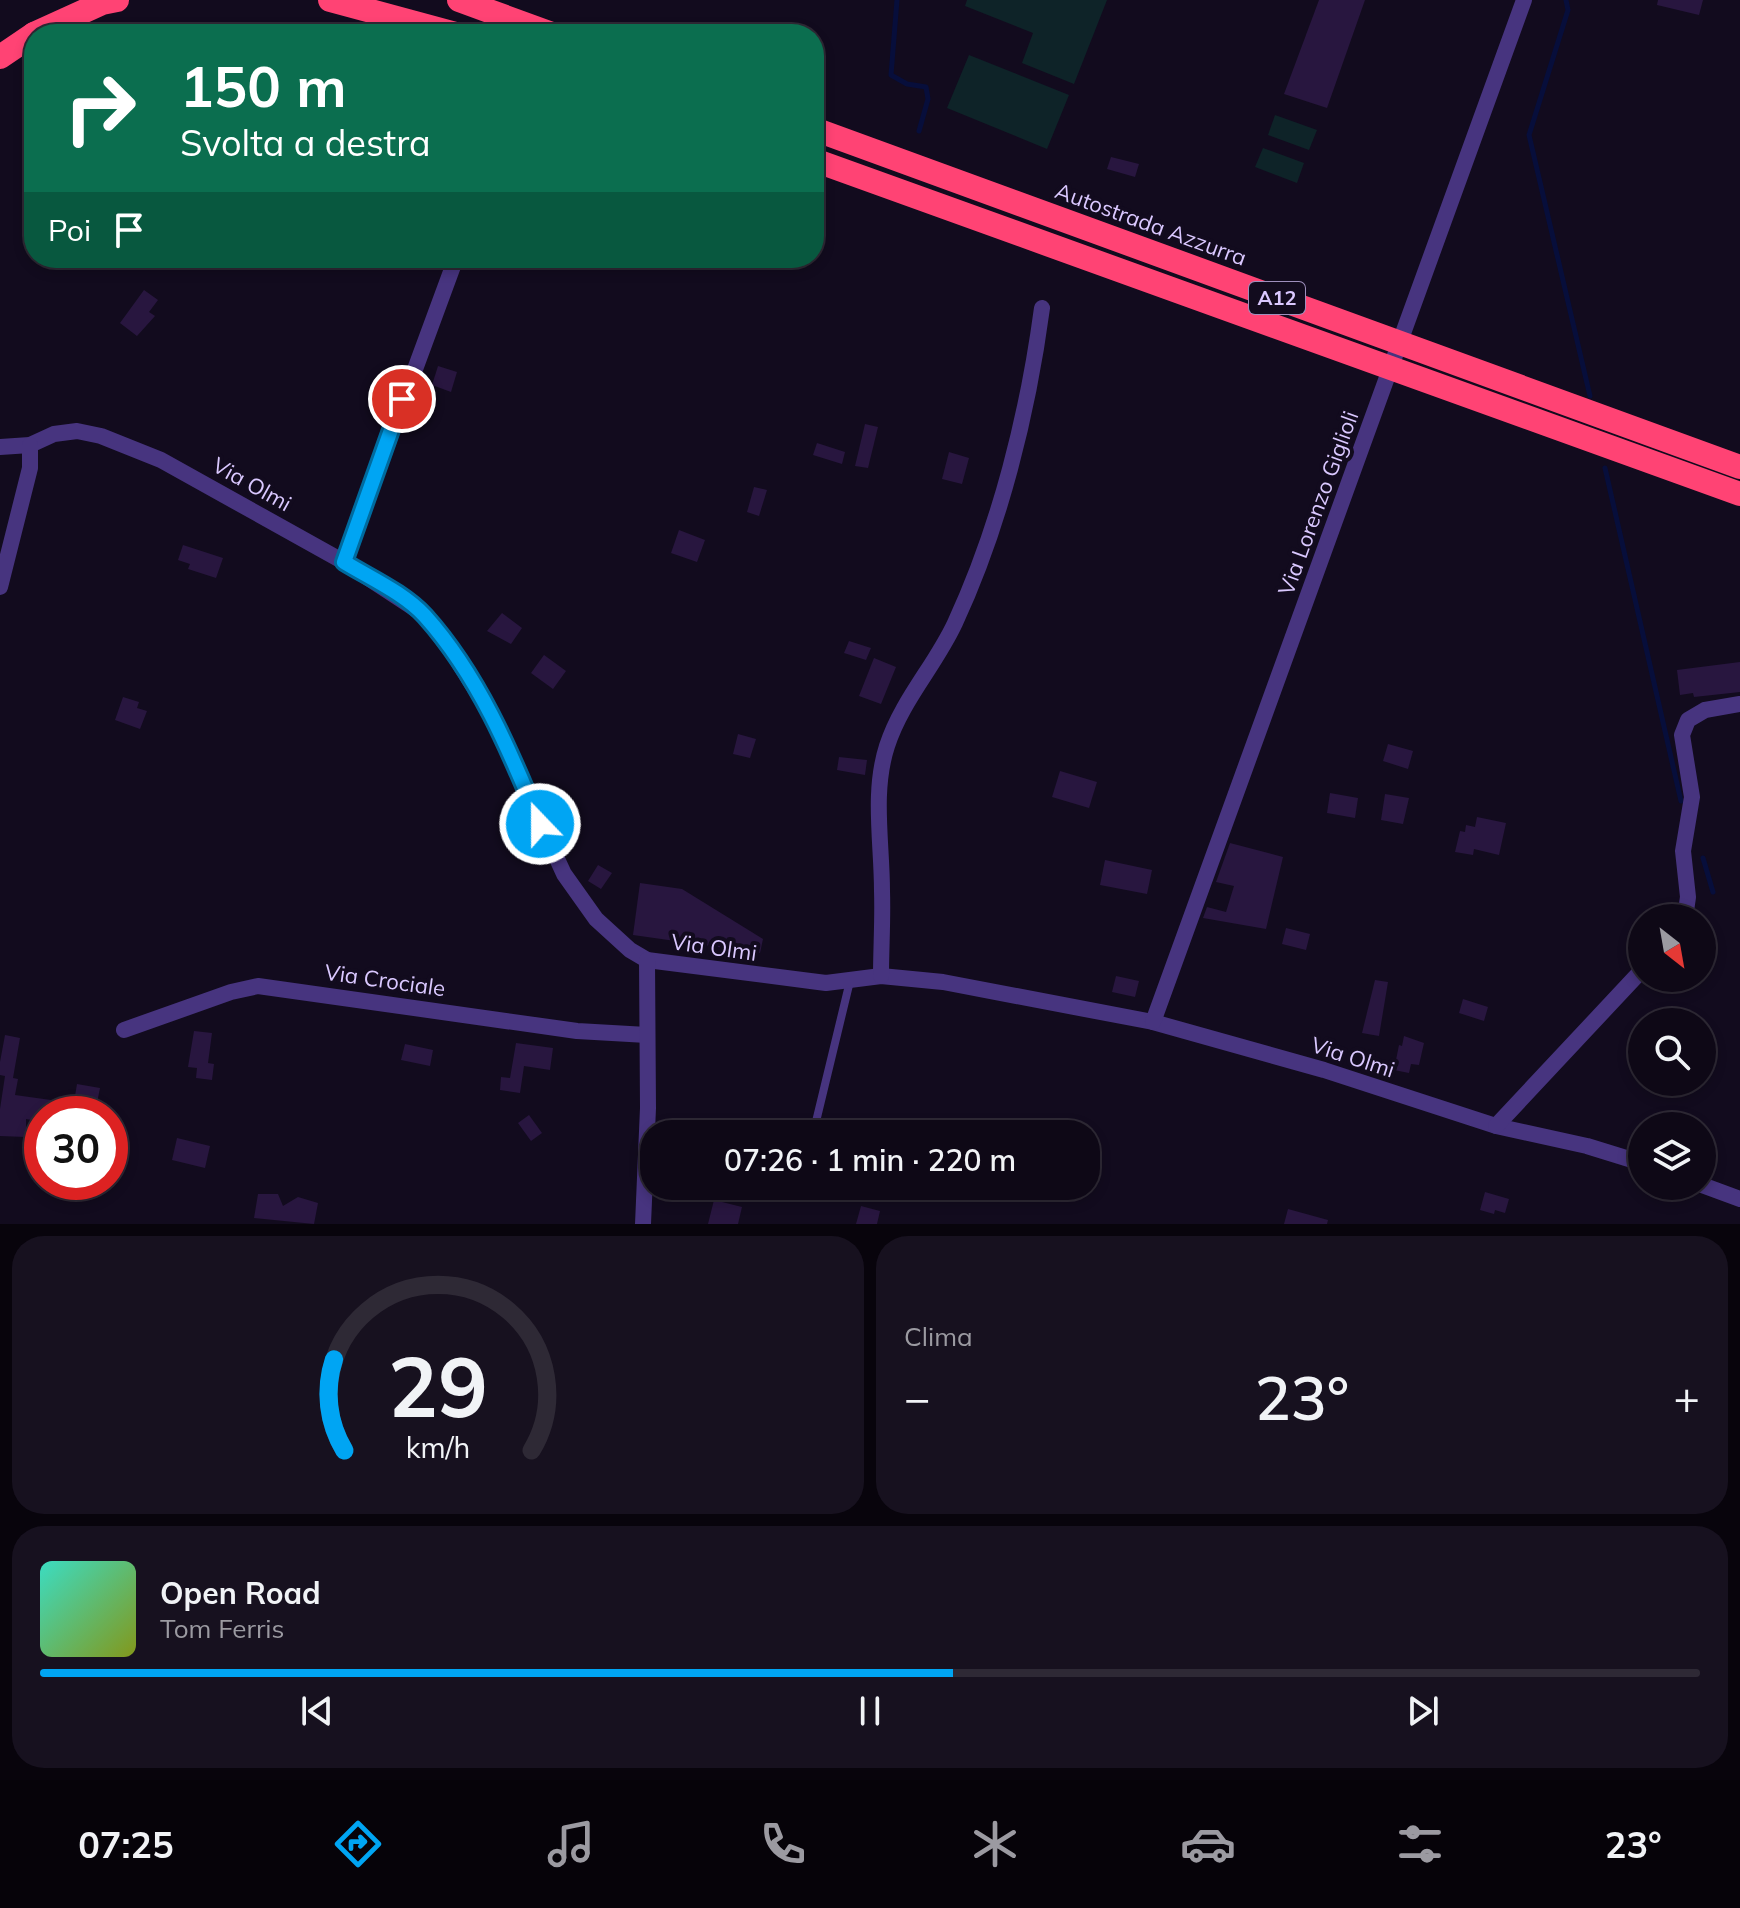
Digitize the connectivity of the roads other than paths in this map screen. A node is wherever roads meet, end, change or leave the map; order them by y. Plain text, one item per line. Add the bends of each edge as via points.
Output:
1 (117, 0) edge
2 (330, 0) edge
3 (375, 0) edge
4 (459, 0) edge
5 (1524, 0) edge
6 (56, 24) edge
7 (419, 24) edge
8 (440, 24) edge
9 (525, 24) edge
10 (24, 41) edge
11 (0, 57) edge
12 (824, 133) edge
13 (824, 164) edge
14 (452, 268) edge
15 (1042, 308) dead end
16 (30, 445) junction
17 (0, 447) edge
18 (1740, 467) edge
19 (1740, 494) edge
20 (344, 562) junction
21 (0, 587) edge
22 (1740, 704) edge
23 (1687, 904) edge
24 (647, 960) junction
25 (881, 976) junction
26 (850, 981) junction
27 (1628, 985) edge
28 (1153, 1022) junction
29 (124, 1030) dead end
30 (647, 1035) junction
31 (816, 1120) edge
32 (1496, 1126) junction
33 (1628, 1159) edge
34 (1716, 1190) edge
35 (1740, 1199) edge
36 (643, 1224) edge

1 - 6 highway
2 - 7 highway
3 - 8 highway
4 - 9 highway
5 - 28 street, Via Lorenzo Giglioli
10 - 11 highway
12 - 18 highway, Autostrada Azzurra / A12
13 - 19 highway, A12
14 - 20 street
15 - 25 street via 1032,380 986,542 954,625 904,706 887,747 879,796
16 - 17 street, Via Olmi
16 - 20 street, Via Olmi via 77,431 101,436 161,460
16 - 21 street via 30,468
20 - 24 street, Via Olmi via 423,614 446,644 490,713 564,874 596,919
22 - 23 street via 1705,710 1688,720 1682,735 1692,797 1683,851
24 - 26 street, Via Olmi via 826,983
24 - 30 street
25 - 26 street, Via Olmi
25 - 28 street, Via Olmi via 943,982
26 - 31 lane
27 - 32 street
28 - 32 street, Via Olmi
29 - 30 street, Via Crociale via 258,986 577,1031
30 - 36 street
32 - 33 street, Via Olmi
34 - 35 street

